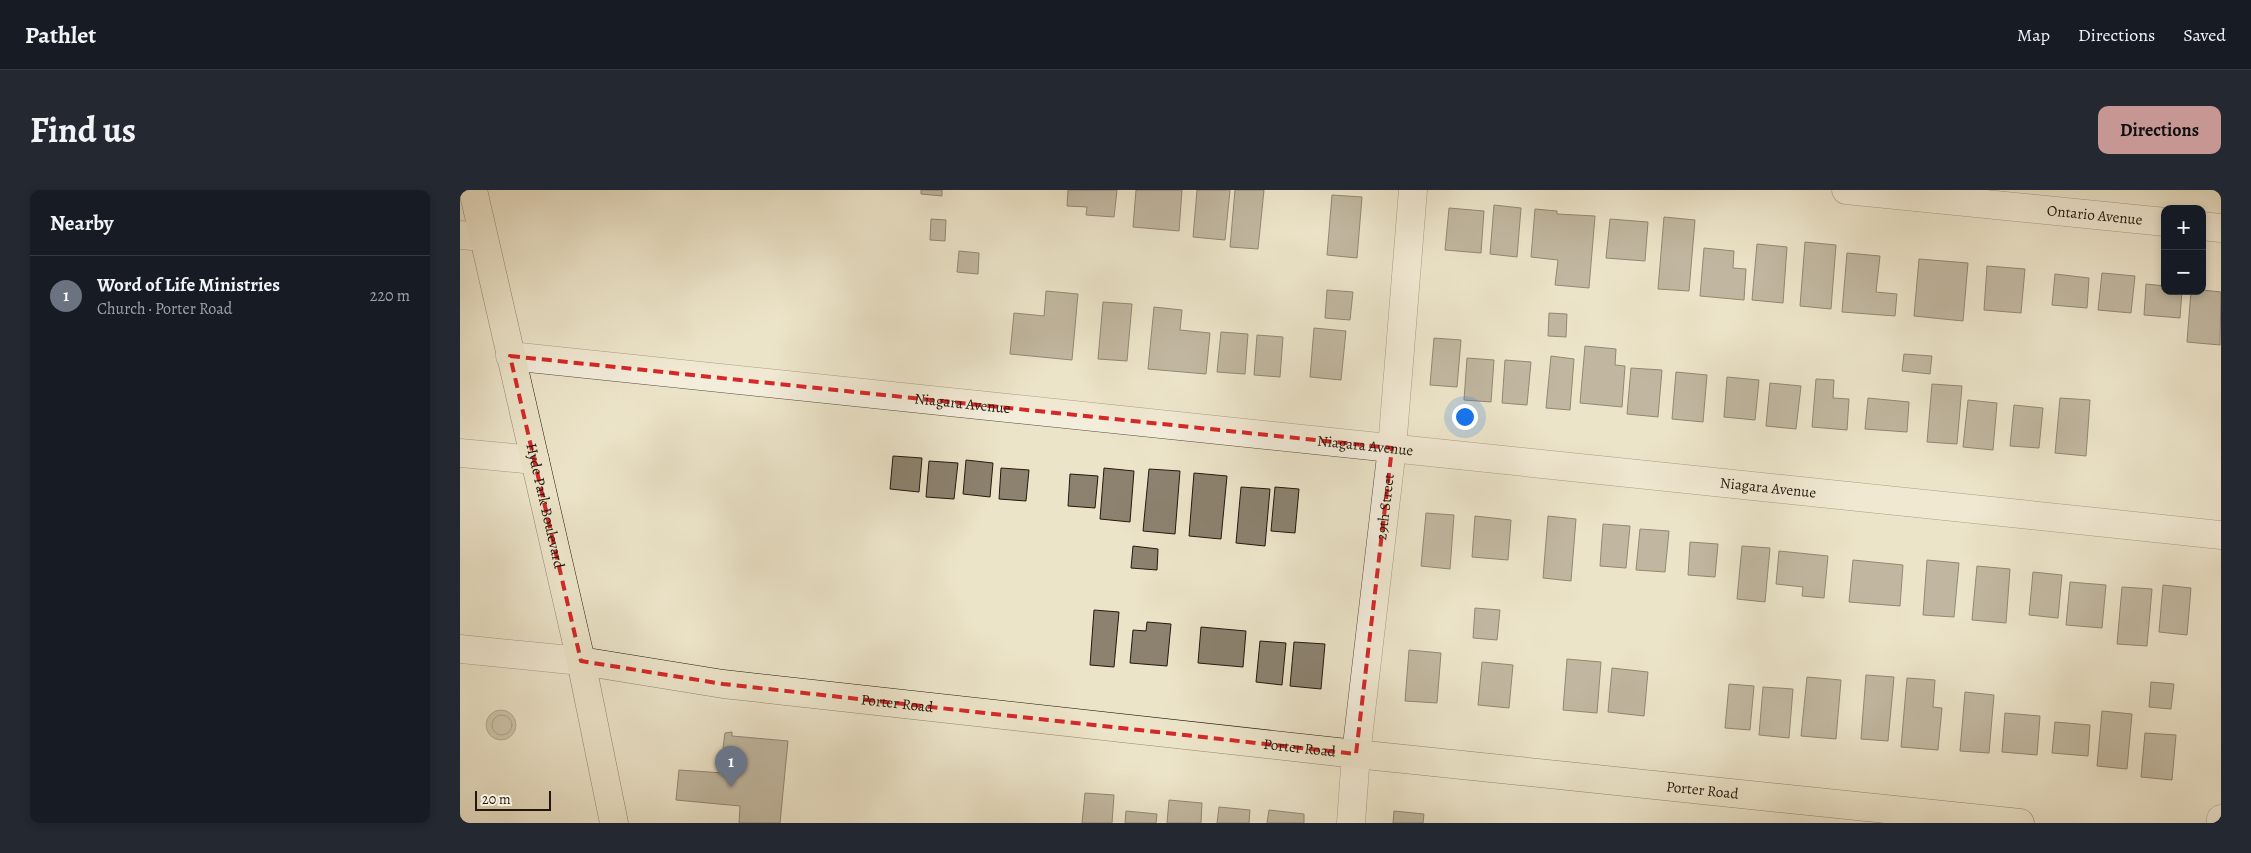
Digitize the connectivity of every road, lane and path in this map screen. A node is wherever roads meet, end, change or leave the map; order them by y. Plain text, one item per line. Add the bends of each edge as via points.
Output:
1 (473, 190) edge
2 (1413, 190) edge
3 (1846, 190) edge
4 (2161, 222) edge
5 (2206, 226) edge
6 (2221, 228) edge
7 (472, 236) edge
8 (510, 356) junction
9 (1392, 448) junction
10 (460, 453) edge
11 (535, 460) junction
12 (2221, 535) edge
13 (460, 648) edge
14 (581, 661) junction
15 (1356, 754) junction
16 (614, 823) edge
17 (1351, 823) edge
18 (2020, 823) edge

1 - 7 main road, Hyde Park Boulevard
2 - 9 street, 29th Street
3 - 4 street, Ontario Avenue
5 - 6 street
7 - 8 main road, Hyde Park Boulevard
8 - 9 street, Niagara Avenue
8 - 11 main road, Hyde Park Boulevard
9 - 12 street, Niagara Avenue
9 - 15 street, 29th Street
10 - 11 street
11 - 14 main road, Hyde Park Boulevard
13 - 14 street
14 - 15 main road, Porter Road via 722,684
14 - 16 main road, Hyde Park Boulevard
15 - 17 street, 29th Street
15 - 18 main road, Porter Road

